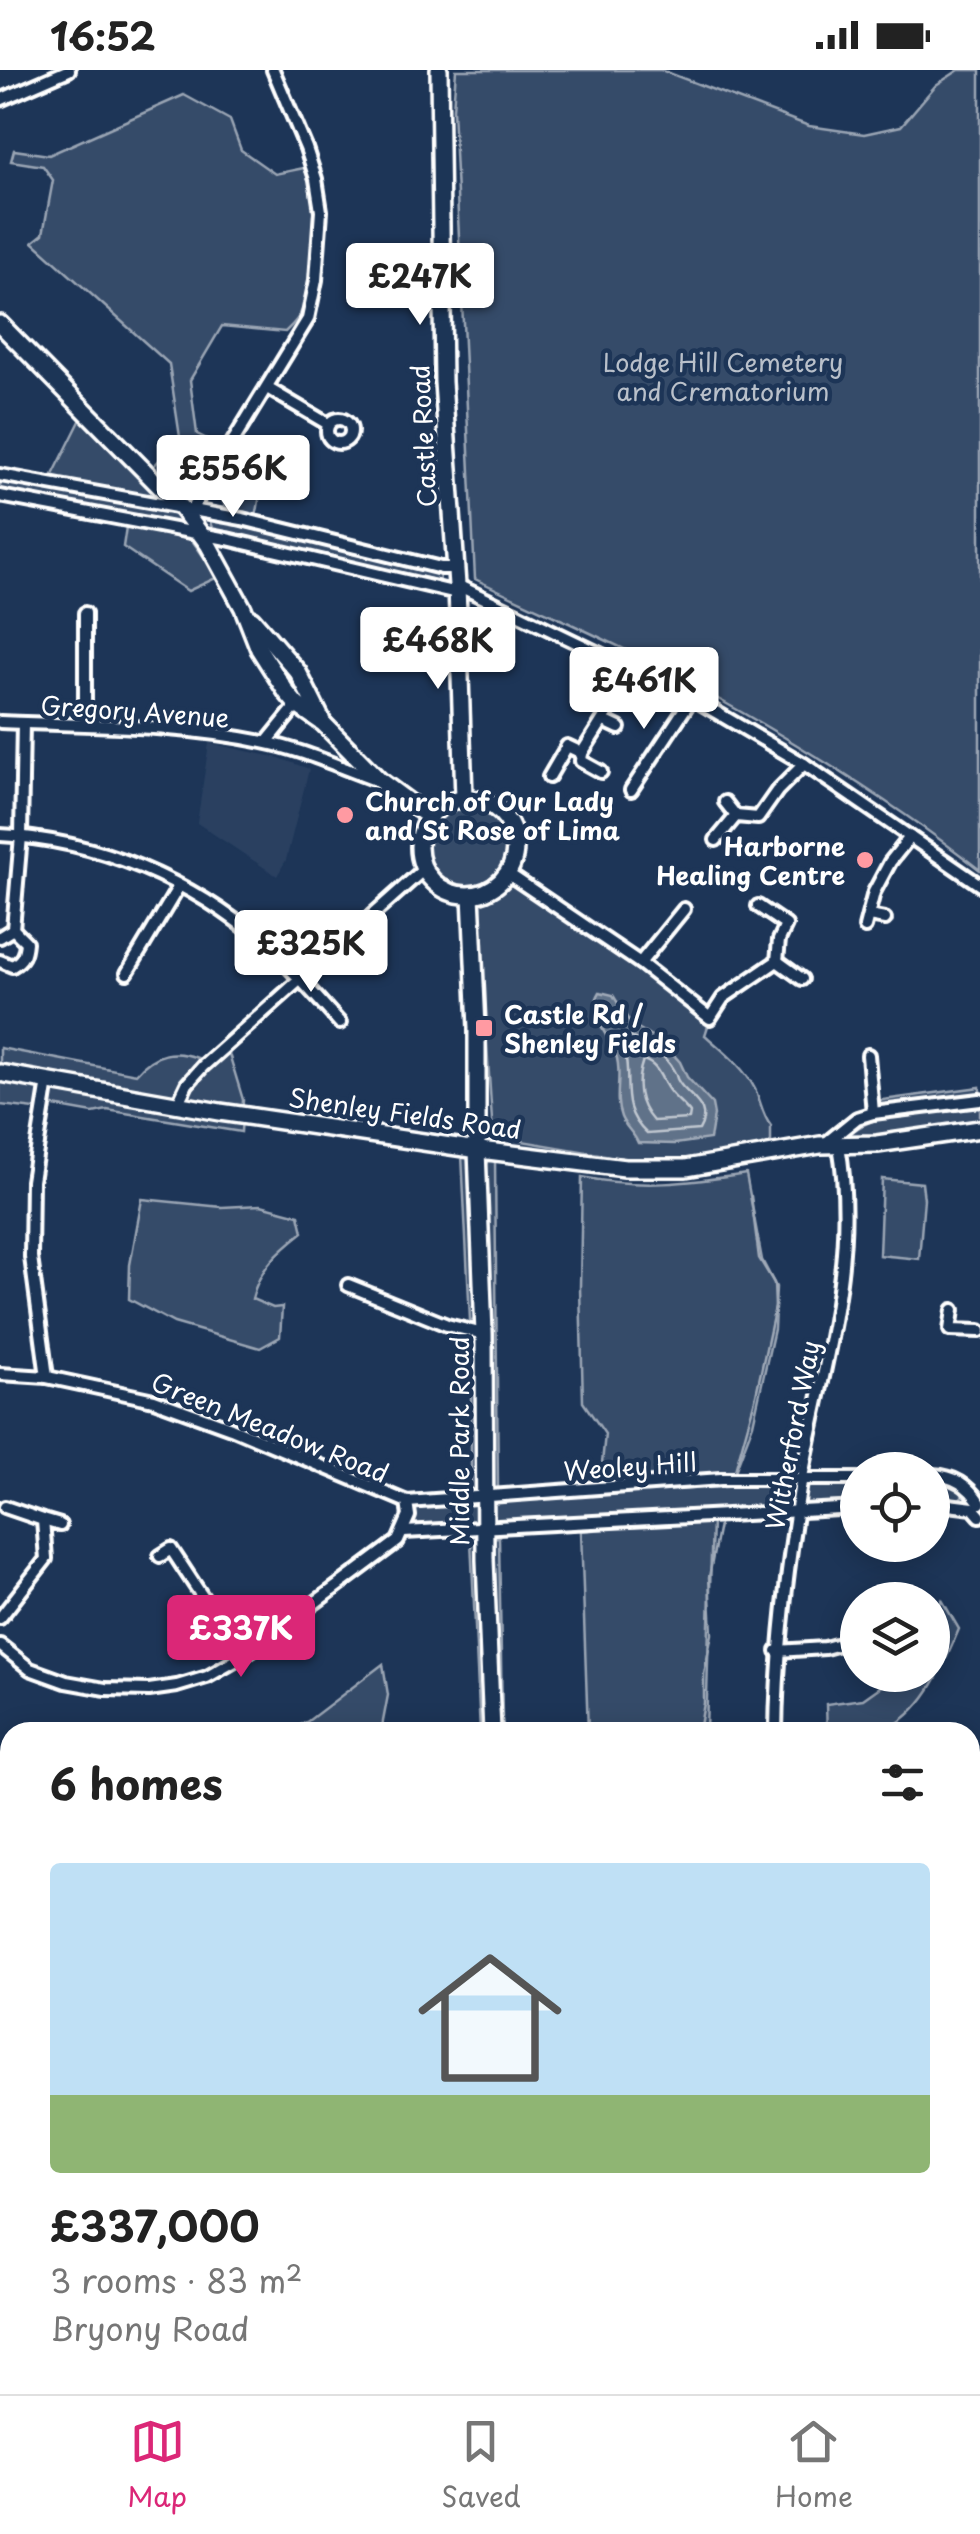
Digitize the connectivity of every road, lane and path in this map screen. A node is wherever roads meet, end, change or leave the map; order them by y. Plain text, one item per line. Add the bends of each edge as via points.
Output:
1 (69, 70) edge
2 (273, 70) edge
3 (439, 70) edge
4 (0, 100) edge
5 (0, 324) edge
6 (267, 388) junction
7 (328, 424) dead end
8 (0, 476) edge
9 (0, 496) edge
10 (186, 509) junction
11 (201, 534) junction
12 (456, 582) junction
13 (243, 608) junction
14 (85, 614) dead end
15 (634, 669) junction
16 (692, 698) junction
17 (297, 705) junction
18 (604, 720) junction
19 (0, 722) edge
20 (323, 722) junction
21 (23, 723) junction
22 (84, 724) junction
23 (619, 728) dead end
24 (267, 742) junction
25 (582, 753) junction
26 (804, 764) junction
27 (600, 772) dead end
28 (548, 777) dead end
29 (379, 780) junction
30 (631, 790) dead end
31 (464, 798) junction
32 (724, 802) dead end
33 (736, 816) junction
34 (428, 817) junction
35 (0, 835) edge
36 (20, 836) junction
37 (910, 837) junction
38 (716, 840) dead end
39 (424, 869) junction
40 (507, 872) junction
41 (980, 885) edge
42 (179, 886) junction
43 (470, 894) junction
44 (758, 906) dead end
45 (684, 909) dead end
46 (885, 920) dead end
47 (13, 929) junction
48 (0, 937) edge
49 (0, 961) edge
50 (777, 962) junction
51 (640, 964) junction
52 (127, 973) dead end
53 (299, 979) junction
54 (802, 979) dead end
55 (340, 1023) dead end
56 (868, 1054) dead end
57 (0, 1073) edge
58 (48, 1081) junction
59 (980, 1100) edge
60 (177, 1104) junction
61 (872, 1113) junction
62 (980, 1130) edge
63 (831, 1145) junction
64 (477, 1150) junction
65 (348, 1285) dead end
66 (952, 1310) dead end
67 (980, 1331) edge
68 (484, 1334) junction
69 (0, 1374) edge
70 (47, 1377) junction
71 (950, 1478) edge
72 (840, 1479) edge
73 (802, 1480) junction
74 (484, 1496) junction
75 (407, 1502) junction
76 (980, 1503) edge
77 (950, 1506) edge
78 (5, 1507) dead end
79 (840, 1509) edge
80 (796, 1513) junction
81 (980, 1516) edge
82 (43, 1520) junction
83 (60, 1525) dead end
84 (485, 1526) junction
85 (404, 1532) junction
86 (181, 1540) dead end
87 (171, 1549) junction
88 (160, 1556) dead end
89 (0, 1618) edge
90 (840, 1644) edge
91 (0, 1645) edge
92 (777, 1651) junction
93 (242, 1656) junction
94 (492, 1722) edge
95 (776, 1722) edge

1 - 4 street
2 - 6 street via 316,179 321,241 308,319
3 - 12 street, Castle Road via 443,382
5 - 10 street
6 - 7 street
6 - 10 street
8 - 10 street
9 - 11 street
10 - 11 street
10 - 12 street via 441,568
11 - 12 street
11 - 13 street
12 - 15 street
12 - 31 street, Castle Road
13 - 17 street via 259,649
13 - 20 street via 298,672
14 - 22 street
15 - 16 street
15 - 18 street
16 - 26 street
16 - 30 street
17 - 20 street
17 - 24 street
18 - 23 street
18 - 25 street
19 - 21 street, Gregory Avenue
20 - 29 street
21 - 22 street, Gregory Avenue
21 - 36 street
22 - 24 street, Gregory Avenue
24 - 29 street, Gregory Avenue
25 - 27 street
25 - 28 street via 567,746
26 - 33 street via 758,818
26 - 37 street
29 - 34 street
31 - 34 street
31 - 40 street via 492,805 510,826 515,845
32 - 33 street
33 - 38 street
34 - 39 street via 418,848
35 - 36 street
36 - 42 street via 112,856
36 - 47 street
37 - 41 street
37 - 46 street via 874,892 867,922
39 - 43 street via 446,890
39 - 53 street
40 - 43 street via 490,889
40 - 51 street
42 - 52 street
42 - 53 street via 219,908
43 - 64 street
44 - 50 street via 786,925
45 - 51 street
47 - 48 street
47 - 49 street via 26,942 25,953 12,966
50 - 51 street via 723,998 710,1018
50 - 54 street
53 - 55 street
53 - 60 street via 203,1066
56 - 61 street
57 - 58 street, Shenley Fields Road
58 - 60 street, Shenley Fields Road
58 - 70 street via 32,1181 31,1258
59 - 61 street, Shenley Fields Road
60 - 64 street, Shenley Fields Road
61 - 63 street, Shenley Fields Road
62 - 63 street, Shenley Fields Road
63 - 64 street, Shenley Fields Road via 686,1168 625,1168
63 - 73 street, Witherford Way via 843,1269
64 - 68 street, Middle Park Road
65 - 68 street via 447,1326
66 - 67 street via 950,1330
68 - 74 street, Middle Park Road
69 - 70 street, Green Meadow Road
70 - 75 street, Green Meadow Road via 154,1400
71 - 76 street via 968,1486
72 - 73 street, Weoley Hill
73 - 74 street, Weoley Hill via 720,1479
73 - 80 street, Witherford Way
74 - 75 street, Weoley Hill
74 - 84 street, Middle Park Road
75 - 85 street
77 - 81 street via 973,1508
78 - 82 street
79 - 80 street
80 - 84 street
80 - 92 street, Witherford Way
82 - 83 street
82 - 89 street via 46,1559
84 - 85 street
84 - 94 street, Middle Park Road
85 - 93 street
86 - 87 street
87 - 88 street
87 - 93 street
90 - 92 street
91 - 93 street via 30,1669 105,1689 177,1686
92 - 95 street, Witherford Way

